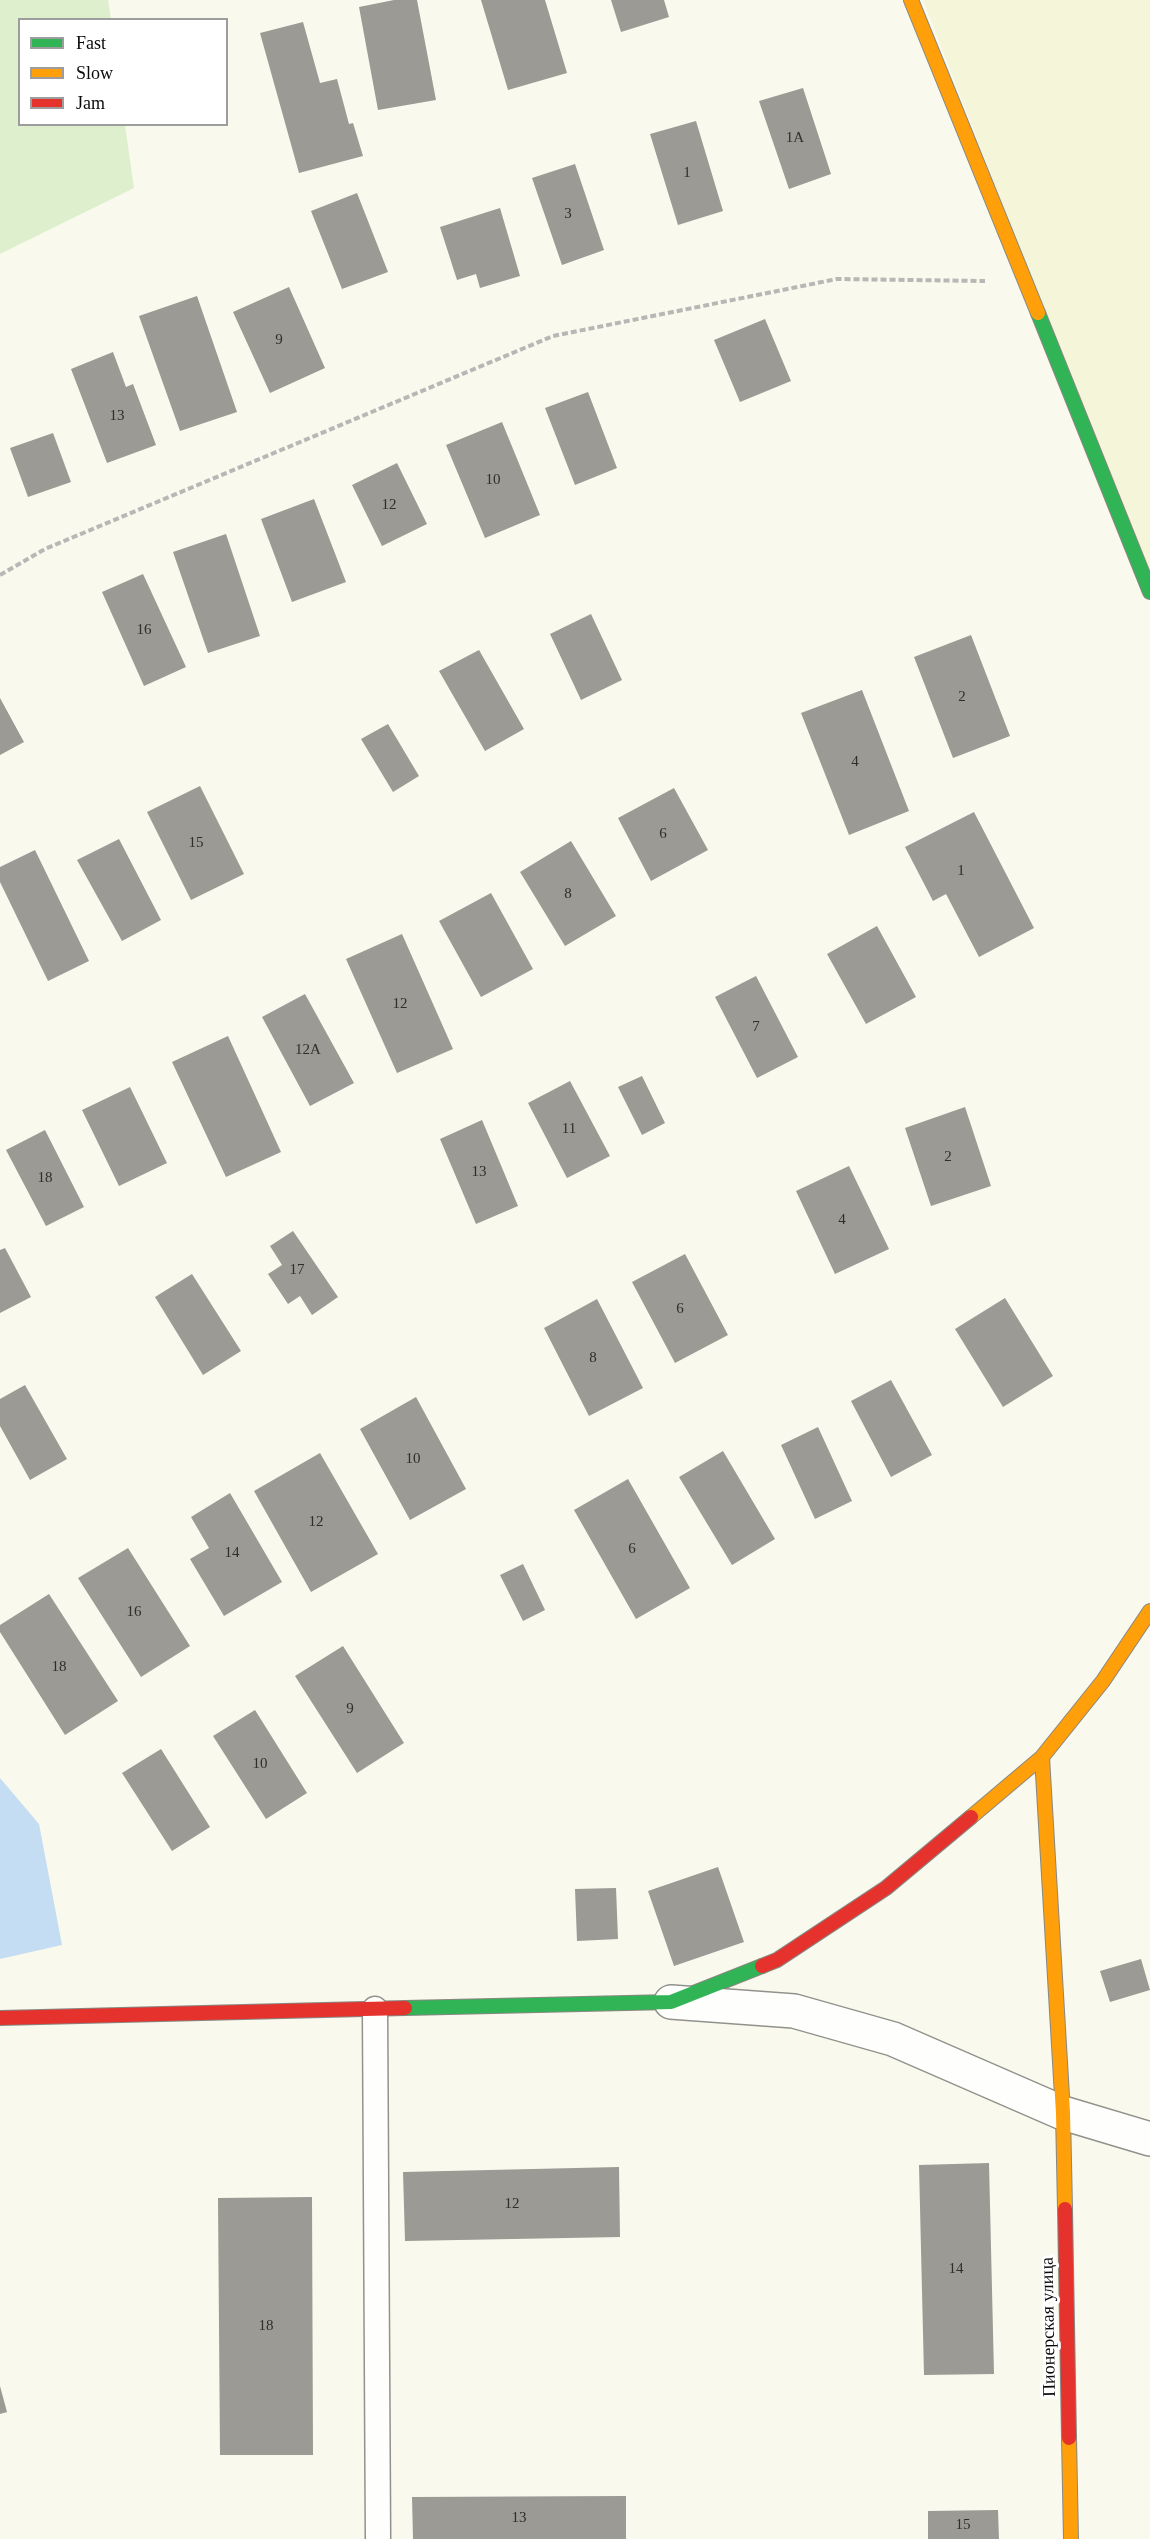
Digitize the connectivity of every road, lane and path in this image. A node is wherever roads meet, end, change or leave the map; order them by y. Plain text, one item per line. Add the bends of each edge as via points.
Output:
1 (911, 0) edge
2 (1025, 281) junction
3 (0, 574) edge
4 (1150, 592) edge
5 (1150, 1611) edge
6 (1042, 1757) junction
7 (671, 2002) junction
8 (375, 2009) junction
9 (0, 2018) edge
10 (1063, 2113) junction
11 (1150, 2139) edge
12 (378, 2539) edge
13 (1071, 2539) edge

1 - 2 street
2 - 3 path via 837,279 553,336 45,549
2 - 4 street
5 - 6 street via 1103,1681
6 - 7 street via 886,1888 777,1960
6 - 10 street, Пионерская улица
7 - 8 street
7 - 10 street via 794,2011 893,2039
8 - 9 street
8 - 12 lane
10 - 11 street
10 - 13 street, Пионерская улица

